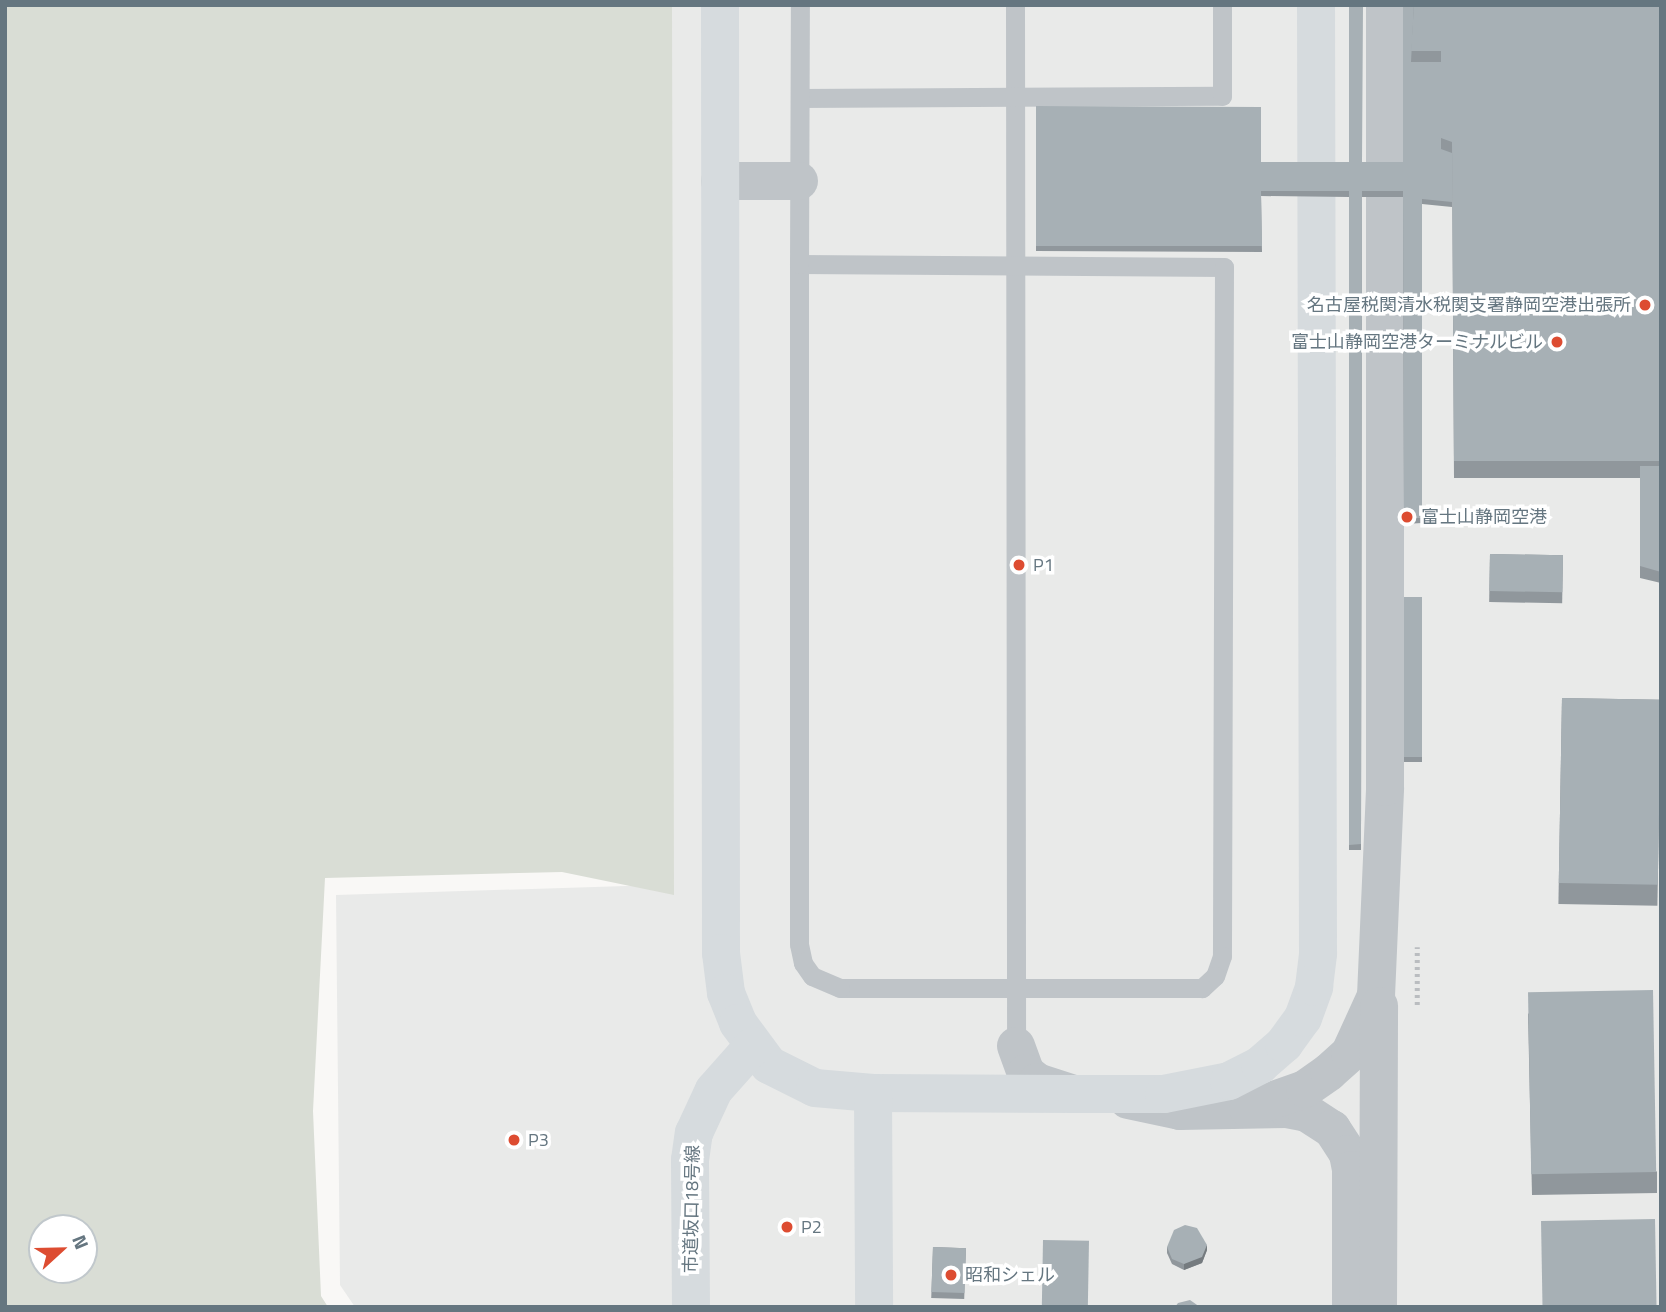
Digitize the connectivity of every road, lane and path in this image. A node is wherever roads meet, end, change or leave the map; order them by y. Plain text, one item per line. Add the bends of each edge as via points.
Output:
1 (720, 5) edge
2 (800, 5) edge
3 (1015, 5) edge
4 (1222, 5) edge
5 (1315, 5) edge
6 (1385, 5) edge
7 (800, 97) junction
8 (1015, 97) junction
9 (720, 181) junction
10 (799, 181) junction
11 (799, 264) junction
12 (1015, 265) junction
13 (1379, 958) junction
14 (1016, 989) junction
15 (753, 1046) junction
16 (1016, 1046) joint
17 (873, 1093) junction
18 (1088, 1094) junction
19 (1248, 1109) junction
20 (691, 1307) edge
21 (874, 1307) edge
22 (1351, 1307) edge
23 (1378, 1307) edge

1 - 9 street
2 - 7 lane
3 - 8 lane
4 - 8 lane via 1222,96
5 - 18 street via 1318,953 1314,987 1303,1018 1284,1044 1260,1065 1229,1081 1164,1094
6 - 13 street via 1385,787
7 - 8 lane
7 - 10 lane
8 - 12 lane
9 - 10 street
9 - 15 street via 721,953 726,993
10 - 11 lane
11 - 12 lane
11 - 14 lane via 799,944 803,963 812,976 840,988
12 - 14 lane
12 - 14 lane via 1224,267 1222,956 1215,976 1202,988 1185,991
13 - 19 street via 1376,996 1350,1053 1305,1088
13 - 23 street
14 - 16 lane
15 - 17 street via 790,1079 815,1088
15 - 20 street, 市道坂口18号線 via 714,1090 694,1133 690,1160
16 - 18 street via 1026,1073 1037,1082
17 - 18 street
17 - 21 street
18 - 19 street via 1180,1111
19 - 22 street via 1307,1112 1332,1129 1348,1154

